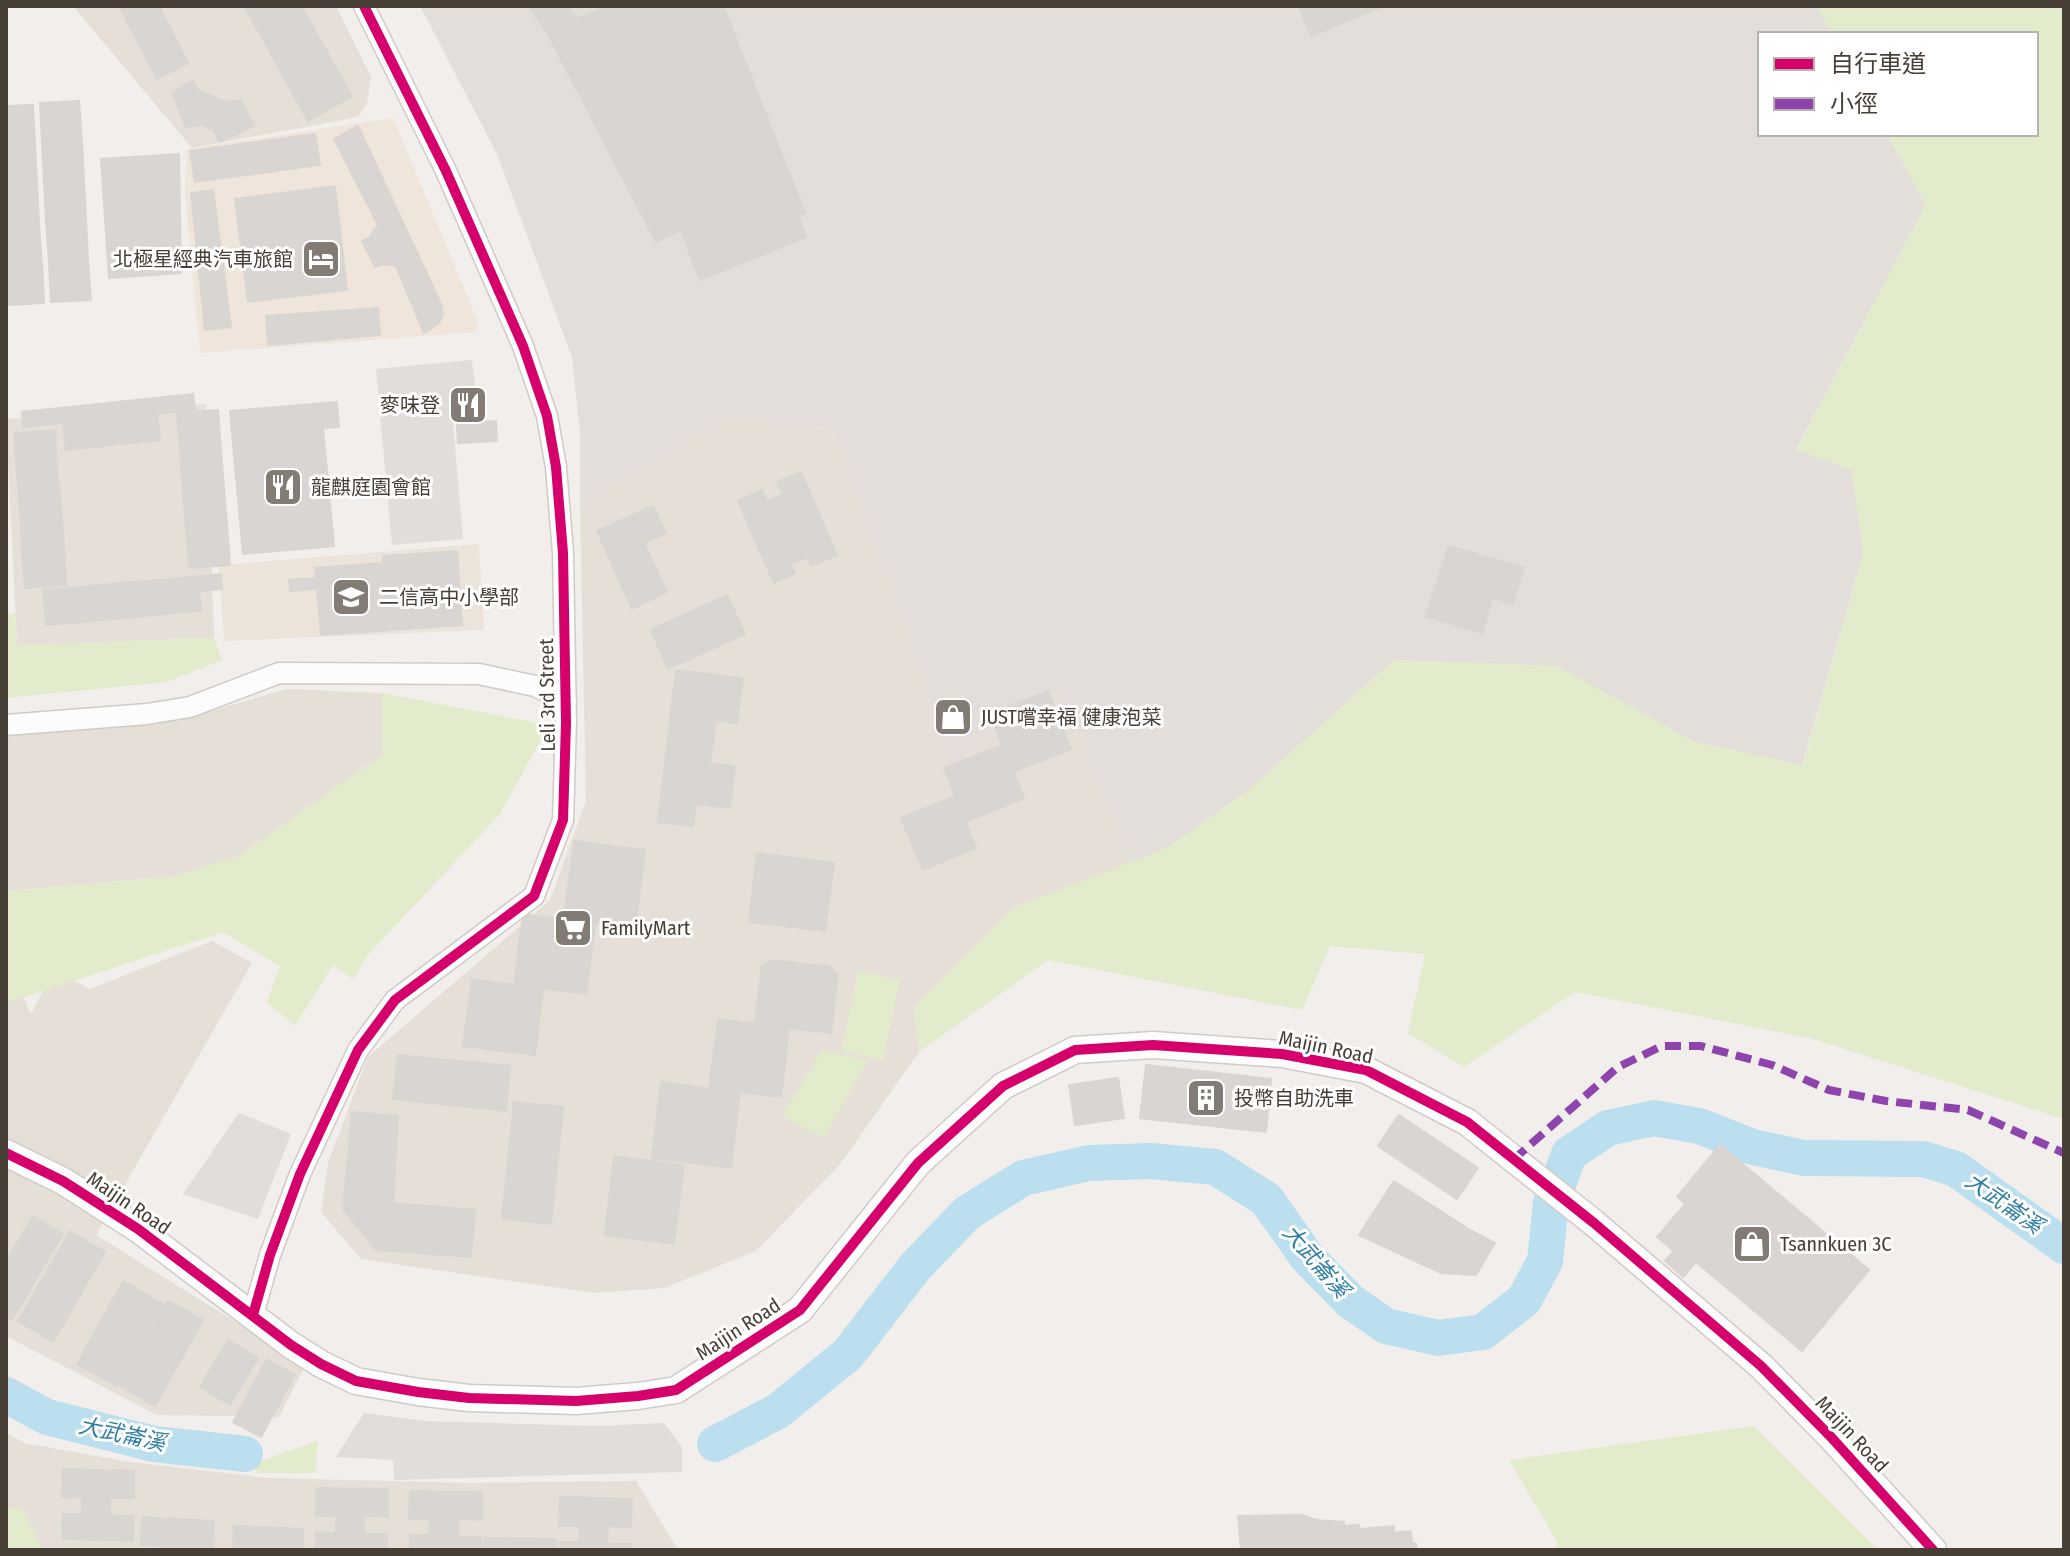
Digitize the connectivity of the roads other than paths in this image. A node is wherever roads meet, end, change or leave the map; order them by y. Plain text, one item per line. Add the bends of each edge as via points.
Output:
1 (364, 6) edge
2 (566, 701) junction
3 (6, 725) edge
4 (6, 1153) edge
5 (253, 1315) junction
6 (1933, 1550) edge

1 - 2 street, Leli 3rd Street via 446,171 523,346 547,416 563,553
2 - 3 street, Leli 3rd Street via 535,686 479,674 279,673 190,707
2 - 5 street, Leli 3rd Street via 563,820 534,896 395,1000 358,1050 300,1174
4 - 5 street, Maijin Road via 63,1181 138,1229
5 - 6 street, Maijin Road via 321,1364 356,1381 387,1387 469,1398 576,1401 676,1390 800,1310 918,1163 1003,1086 1075,1050 1153,1045 1282,1054 1366,1070 1467,1122 1761,1366

